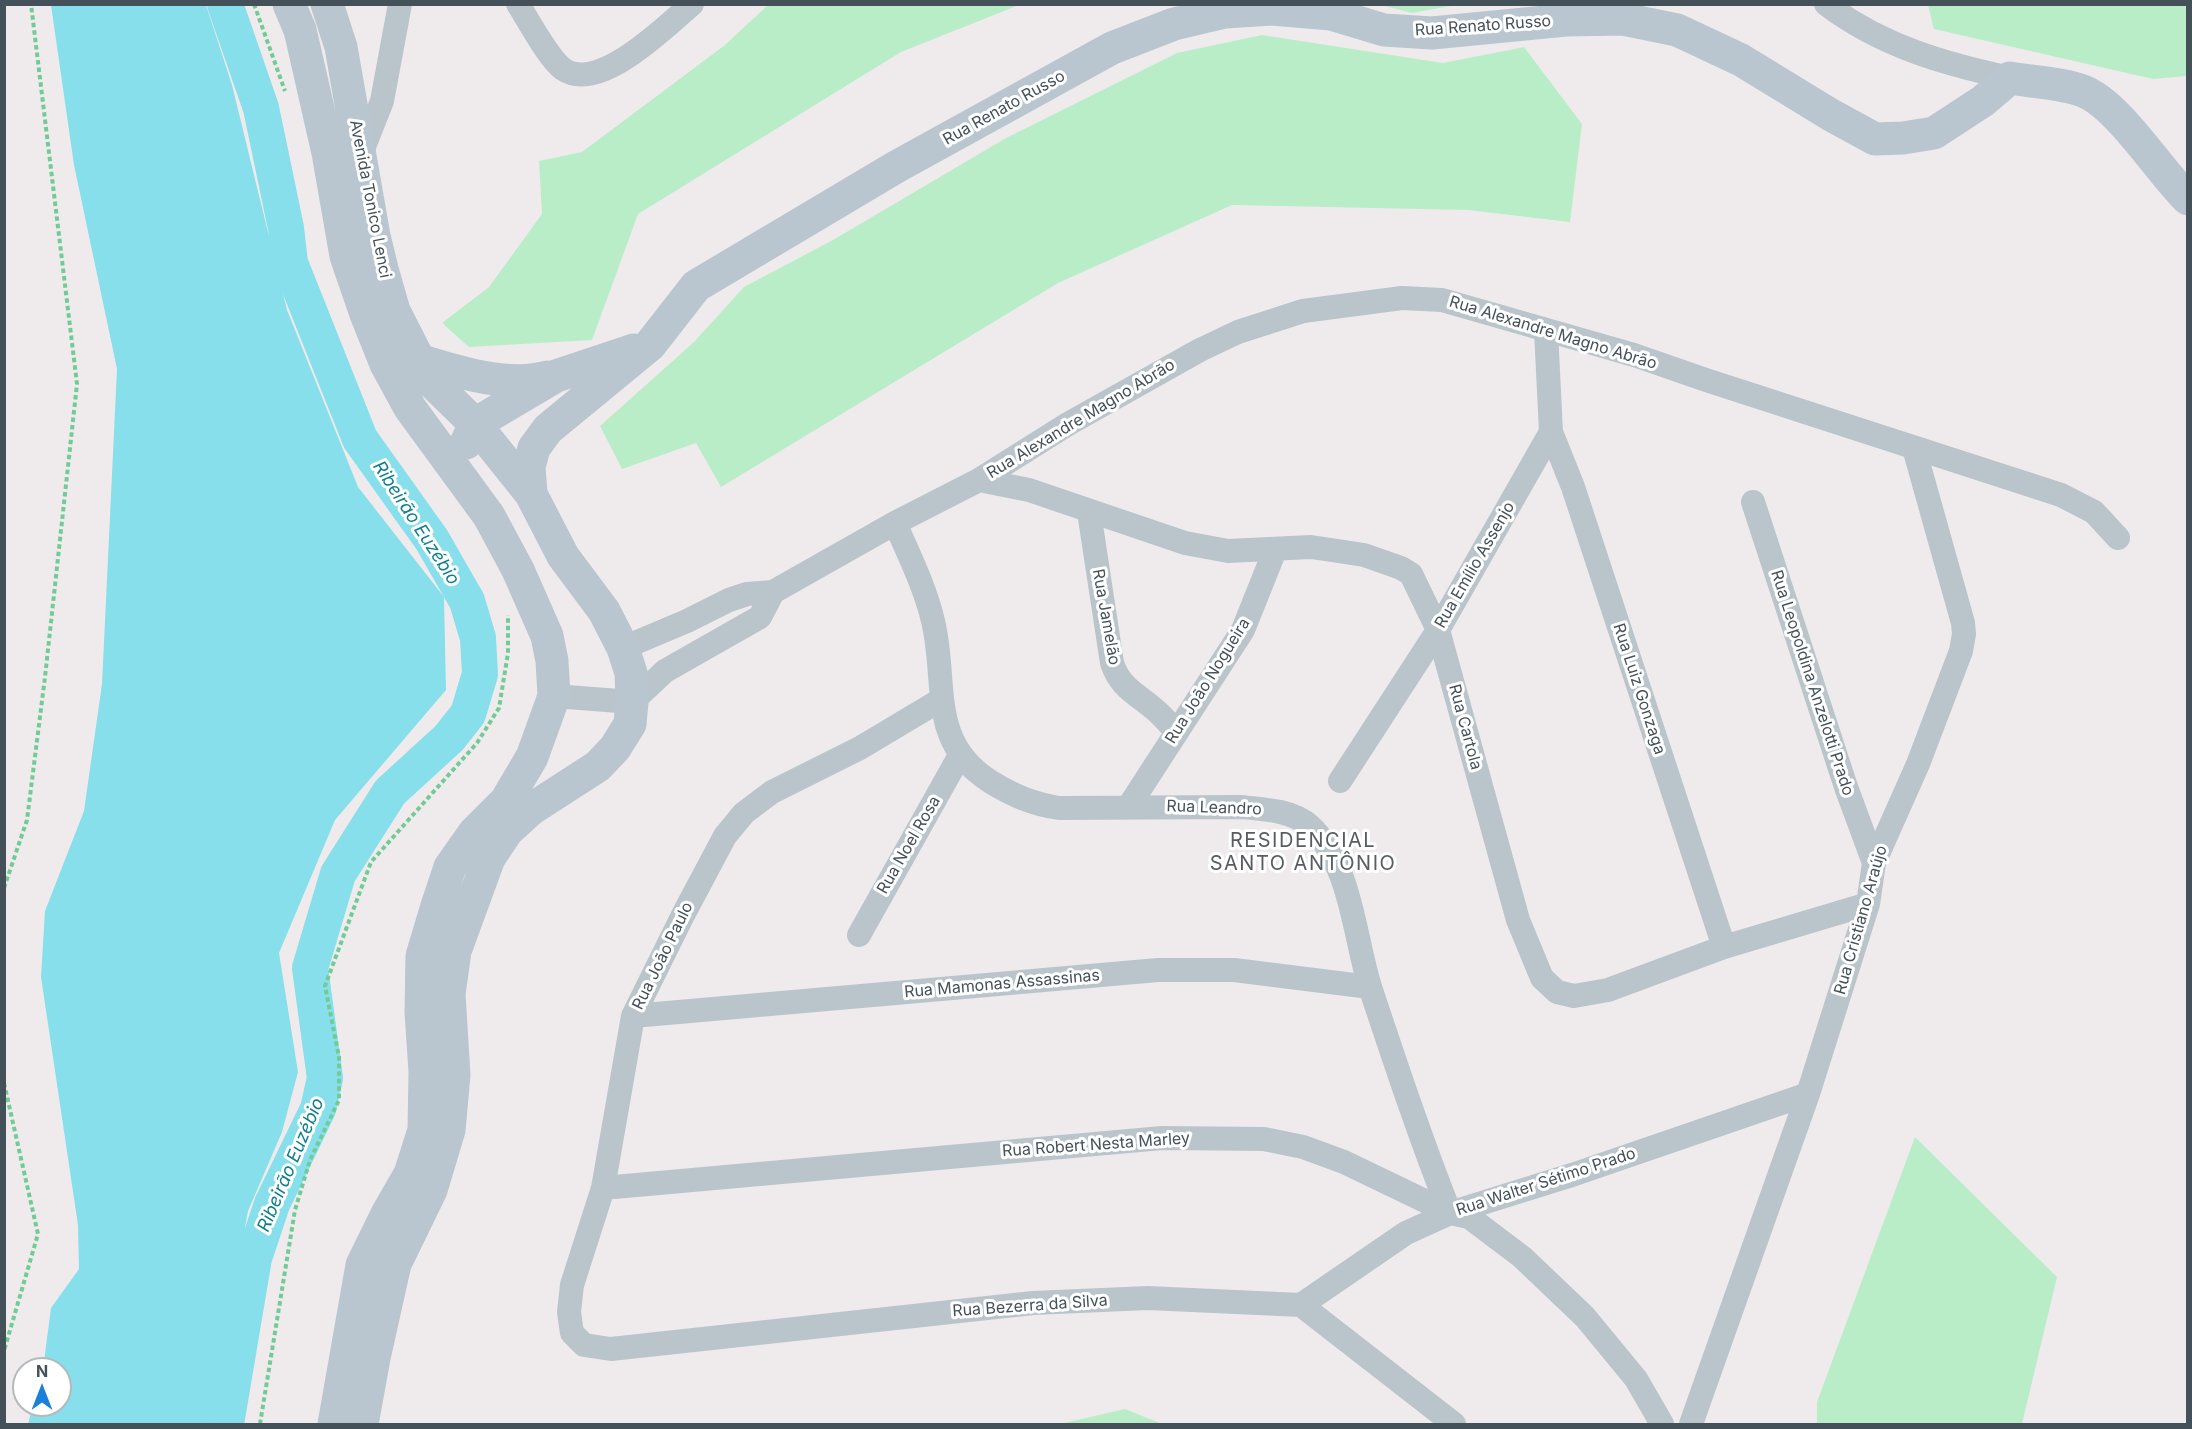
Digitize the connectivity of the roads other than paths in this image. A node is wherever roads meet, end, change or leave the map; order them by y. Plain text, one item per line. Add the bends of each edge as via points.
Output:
1 (289, 4) edge
2 (327, 4) edge
3 (400, 4) edge
4 (518, 4) edge
5 (692, 4) edge
6 (1826, 4) edge
7 (2010, 78) junction
8 (361, 154) junction
9 (2187, 199) edge
10 (1546, 330) junction
11 (650, 345) junction
12 (419, 360) junction
13 (556, 375) junction
14 (475, 423) junction
15 (1551, 432) junction
16 (1914, 448) junction
17 (979, 480) junction
18 (531, 494) junction
19 (1753, 502) dead end
20 (481, 506) junction
21 (1089, 512) junction
22 (894, 523) junction
23 (2118, 538) dead end
24 (1275, 550) junction
25 (563, 556) junction
26 (773, 592) junction
27 (687, 621) junction
28 (1438, 630) junction
29 (706, 647) junction
30 (623, 648) junction
31 (554, 696) junction
32 (942, 699) junction
33 (632, 702) junction
34 (1177, 732) junction
35 (960, 755) junction
36 (1340, 781) dead end
37 (1129, 806) junction
38 (1874, 863) junction
39 (1868, 904) junction
40 (859, 935) dead end
41 (1724, 947) junction
42 (1370, 987) junction
43 (633, 1016) junction
44 (1808, 1094) junction
45 (603, 1188) junction
46 (1450, 1213) junction
47 (1301, 1305) junction
48 (572, 1333) joint
49 (334, 1425) edge
50 (362, 1425) edge
51 (1454, 1425) edge
52 (1662, 1425) edge
53 (1691, 1425) edge

1 - 20 main road, Avenida Tonico Lenci via 300,30 328,153 346,256 366,314 386,364 410,408
2 - 8 main road, Avenida Tonico Lenci via 341,47
3 - 8 street via 382,101
4 - 5 street via 554,59 564,69 581,75 604,70 639,48
6 - 7 street via 1892,44 1950,65
7 - 9 main road via 2080,89 2092,95 2111,111
7 - 11 main road, Rua Renato Russo via 1934,134 1875,139 1741,60 1677,30 1623,19 1566,20 1432,33 1384,30 1331,14 1272,9 1225,12 1174,24 1112,48 896,167 696,286
8 - 12 main road, Avenida Tonico Lenci via 382,269 394,311
10 - 15 street
10 - 16 street, Rua Alexandre Magno Abrão via 1634,355
10 - 17 street, Rua Alexandre Magno Abrão via 1442,300 1402,298 1303,311 1238,332 1200,350 1068,424
11 - 13 main road
11 - 18 main road, Rua Renato Russo via 548,429 534,448 529,467
12 - 13 main road via 457,372 513,381
12 - 14 main road, Avenida Tonico Lenci via 444,395
13 - 14 main road
14 - 18 main road, Avenida Tonico Lenci
14 - 20 main road via 465,446 464,463
15 - 28 street, Rua Emílio Assenjo
15 - 41 street, Rua Luiz Gonzaga via 1573,487
16 - 23 street, Rua Alexandre Magno Abrão via 2061,495 2094,512
16 - 38 street, Rua Cristiano Araújo via 1964,634 1957,664 1918,764
17 - 21 street, Rua Cartola via 1029,490
17 - 22 street, Rua Alexandre Magno Abrão
18 - 25 main road, Avenida Tonico Lenci
19 - 38 street, Rua Leopoldina Anzelotti Prado
20 - 25 main road via 481,481 492,474 499,477
20 - 31 main road, Avenida Tonico Lenci via 518,570 547,636
21 - 24 street, Rua Cartola via 1185,543 1228,551
21 - 34 street, Rua Jamelão via 1117,676
22 - 26 street, Rua Alexandre Magno Abrão
22 - 32 street, Rua Leandro via 934,624
24 - 28 street, Rua Cartola via 1311,547 1364,555 1401,568 1416,581
24 - 34 street, Rua João Nogueira via 1243,630
25 - 30 main road, Avenida Tonico Lenci via 604,611
26 - 27 street via 739,596
26 - 29 street via 760,616
27 - 29 street
27 - 30 street
28 - 36 street, Rua Emílio Assenjo
28 - 41 street, Rua Cartola via 1518,920 1542,978 1557,992 1574,996 1593,994
29 - 33 street via 665,671
30 - 33 main road, Avenida Tonico Lenci via 631,673
31 - 33 street
31 - 49 main road, Avenida Tonico Lenci via 532,757 506,801 474,833 450,867 437,906 422,956 424,1130 410,1174 362,1265
32 - 35 street, Rua Leandro via 952,742
32 - 43 street, Rua João Paulo via 860,748 772,792 744,813 725,836
33 - 50 main road, Avenida Tonico Lenci via 630,724 598,766 530,810 507,831 489,858 455,951 449,994 454,1075 449,1130 431,1190 395,1264
34 - 37 street, Rua João Nogueira
35 - 37 street, Rua Leandro via 980,775 1034,804 1059,808
35 - 40 street, Rua Noel Rosa
37 - 42 street, Rua Leandro via 1270,810 1309,825 1343,880
38 - 39 street, Rua Cristiano Araújo
39 - 41 street, Rua Cartola
39 - 44 street, Rua Cristiano Araújo
42 - 43 street, Rua Mamonas Assassinas via 1234,970 1158,970
42 - 46 street, Rua Leandro via 1417,1129
43 - 45 street, Rua João Paulo
44 - 46 street, Rua Walter Sétimo Prado
44 - 53 street, Rua Cristiano Araújo
45 - 46 street, Rua Robert Nesta Marley via 1161,1138 1264,1139 1303,1147 1344,1162
45 - 48 street, Rua João Paulo via 572,1285
46 - 47 street, Rua Walter Sétimo Prado via 1407,1233
46 - 52 street, Rua Robert Nesta Marley via 1469,1217 1522,1257 1585,1317 1636,1379
47 - 48 street, Rua Bezerra da Silva via 1148,1298 1033,1304 611,1349 584,1345
47 - 51 street

